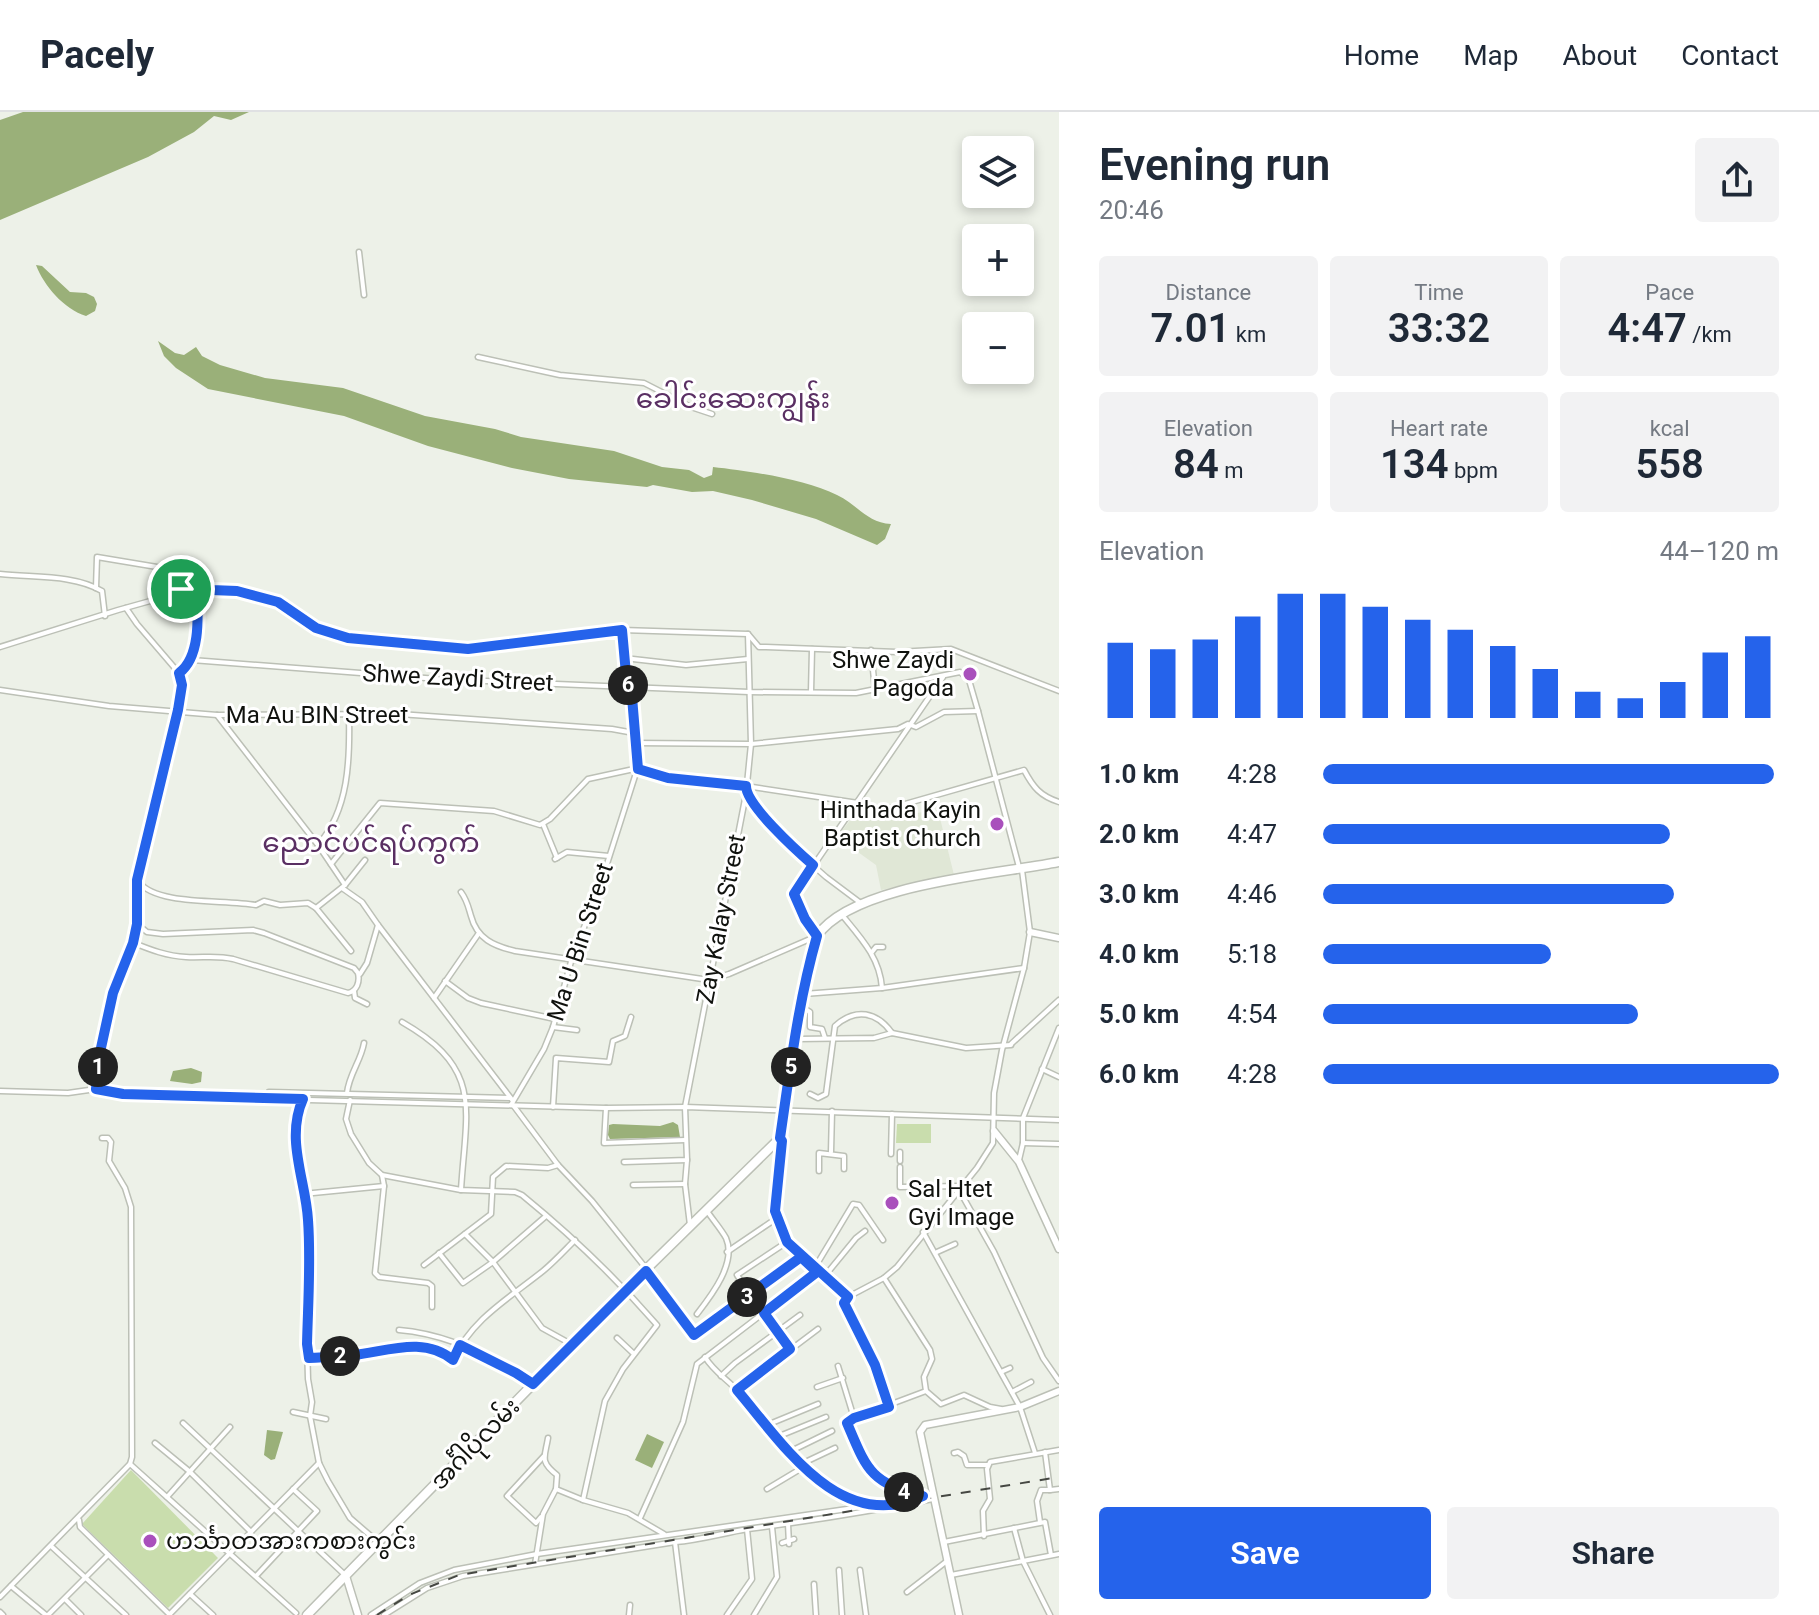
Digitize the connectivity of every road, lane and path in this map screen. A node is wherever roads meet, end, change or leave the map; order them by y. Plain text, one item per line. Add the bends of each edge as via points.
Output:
1 (359, 252) dead end
2 (364, 295) dead end
3 (478, 357) dead end
4 (712, 414) dead end
5 (0, 574) edge
6 (187, 575) junction
7 (96, 588) junction
8 (197, 590) junction
9 (211, 590) junction
10 (177, 594) junction
11 (126, 608) junction
12 (105, 616) junction
13 (622, 630) junction
14 (748, 634) junction
15 (0, 647) edge
16 (812, 649) junction
17 (871, 650) junction
18 (624, 658) junction
19 (748, 659) junction
20 (192, 660) junction
21 (179, 673) junction
22 (944, 675) junction
23 (629, 685) junction
24 (0, 690) edge
25 (875, 690) junction
26 (1059, 691) edge
27 (749, 692) junction
28 (811, 692) junction
29 (178, 710) junction
30 (978, 711) junction
31 (217, 715) junction
32 (349, 715) junction
33 (908, 724) junction
34 (634, 733) junction
35 (635, 743) junction
36 (751, 744) junction
37 (637, 770) junction
38 (995, 777) junction
39 (746, 786) junction
40 (746, 794) junction
41 (1059, 802) edge
42 (858, 803) junction
43 (543, 824) junction
44 (318, 845) junction
45 (609, 856) junction
46 (365, 860) dead end
47 (1059, 862) edge
48 (331, 864) junction
49 (813, 865) junction
50 (1020, 868) junction
51 (137, 880) junction
52 (344, 886) junction
53 (461, 892) dead end
54 (862, 904) junction
55 (316, 908) junction
56 (842, 915) junction
57 (137, 924) junction
58 (378, 925) junction
59 (1030, 932) junction
60 (479, 933) junction
61 (817, 936) junction
62 (1059, 938) edge
63 (133, 943) junction
64 (883, 947) dead end
65 (351, 951) dead end
66 (872, 952) junction
67 (572, 958) junction
68 (1024, 968) junction
69 (359, 976) junction
70 (709, 980) junction
71 (445, 981) junction
72 (882, 988) junction
73 (354, 991) junction
74 (802, 994) junction
75 (434, 998) junction
76 (1059, 1000) edge
77 (367, 1004) dead end
78 (799, 1007) junction
79 (631, 1017) dead end
80 (555, 1019) junction
81 (402, 1022) dead end
82 (553, 1027) junction
83 (1059, 1028) edge
84 (577, 1030) dead end
85 (892, 1033) junction
86 (825, 1038) junction
87 (833, 1038) junction
88 (795, 1039) junction
89 (364, 1043) dead end
90 (1006, 1047) junction
91 (1042, 1069) junction
92 (1059, 1077) edge
93 (96, 1089) junction
94 (0, 1091) edge
95 (269, 1092) dead end
96 (346, 1093) junction
97 (810, 1094) dead end
98 (465, 1096) junction
99 (303, 1099) junction
100 (347, 1100) junction
101 (466, 1103) junction
102 (512, 1103) junction
103 (553, 1107) junction
104 (685, 1107) junction
105 (606, 1108) junction
106 (784, 1111) junction
107 (832, 1111) junction
108 (892, 1114) junction
109 (992, 1117) junction
110 (1023, 1118) junction
111 (1059, 1120) edge
112 (994, 1131) junction
113 (102, 1138) dead end
114 (780, 1138) junction
115 (685, 1140) junction
116 (1023, 1143) junction
117 (1059, 1144) edge
118 (900, 1152) dead end
119 (831, 1153) junction
120 (891, 1154) dead end
121 (687, 1160) junction
122 (624, 1162) dead end
123 (1019, 1162) junction
124 (558, 1165) junction
125 (844, 1169) dead end
126 (819, 1171) dead end
127 (382, 1175) junction
128 (685, 1184) junction
129 (633, 1185) dead end
130 (384, 1186) junction
131 (960, 1187) junction
132 (461, 1190) junction
133 (494, 1192) junction
134 (303, 1194) junction
135 (707, 1211) junction
136 (546, 1215) junction
137 (777, 1218) junction
138 (690, 1227) junction
139 (865, 1231) dead end
140 (923, 1232) junction
141 (465, 1234) junction
142 (1056, 1237) edge
143 (575, 1240) junction
144 (883, 1240) dead end
145 (787, 1242) junction
146 (955, 1244) dead end
147 (1059, 1249) edge
148 (727, 1252) junction
149 (937, 1252) junction
150 (439, 1253) junction
151 (801, 1257) junction
152 (493, 1262) junction
153 (424, 1265) dead end
154 (816, 1270) junction
155 (646, 1271) junction
156 (824, 1277) junction
157 (884, 1278) junction
158 (626, 1289) junction
159 (514, 1292) junction
160 (750, 1295) junction
161 (848, 1297) junction
162 (432, 1307) dead end
163 (764, 1313) junction
164 (697, 1314) dead end
165 (800, 1315) dead end
166 (818, 1329) dead end
167 (399, 1330) dead end
168 (777, 1331) junction
169 (617, 1338) dead end
170 (460, 1345) junction
171 (573, 1345) junction
172 (790, 1349) junction
173 (634, 1354) junction
174 (705, 1357) junction
175 (309, 1358) junction
176 (838, 1366) dead end
177 (1010, 1368) dead end
178 (1001, 1372) junction
179 (721, 1376) junction
180 (843, 1378) junction
181 (1059, 1381) edge
182 (1031, 1382) dead end
183 (533, 1384) junction
184 (817, 1387) dead end
185 (737, 1390) junction
186 (926, 1391) junction
187 (1059, 1391) edge
188 (1012, 1392) junction
189 (818, 1404) dead end
190 (889, 1407) junction
191 (1020, 1407) junction
192 (1007, 1410) junction
193 (293, 1412) dead end
194 (310, 1416) junction
195 (826, 1417) dead end
196 (854, 1418) junction
197 (326, 1419) dead end
198 (183, 1423) dead end
199 (767, 1425) junction
200 (230, 1427) dead end
201 (832, 1431) dead end
202 (777, 1437) junction
203 (548, 1438) dead end
204 (155, 1443) dead end
205 (835, 1448) dead end
206 (211, 1449) junction
207 (1059, 1450) edge
208 (789, 1452) junction
209 (1045, 1452) junction
210 (954, 1453) dead end
211 (1035, 1453) junction
212 (544, 1456) junction
213 (319, 1463) junction
214 (130, 1464) junction
215 (988, 1465) junction
216 (801, 1466) junction
217 (189, 1471) junction
218 (293, 1489) junction
219 (556, 1489) junction
220 (767, 1489) dead end
221 (1059, 1489) edge
222 (1050, 1490) junction
223 (923, 1496) junction
224 (167, 1497) junction
225 (933, 1497) junction
226 (583, 1500) junction
227 (868, 1506) junction
228 (272, 1508) junction
229 (543, 1514) junction
230 (79, 1518) junction
231 (640, 1518) junction
232 (1040, 1522) junction
233 (788, 1524) junction
234 (772, 1527) junction
235 (1014, 1528) junction
236 (747, 1529) junction
237 (297, 1531) junction
238 (251, 1532) junction
239 (665, 1535) junction
240 (984, 1536) junction
241 (675, 1542) junction
242 (379, 1543) junction
243 (782, 1543) dead end
244 (942, 1543) junction
245 (51, 1546) junction
246 (230, 1553) junction
247 (537, 1554) junction
248 (1059, 1554) edge
249 (108, 1555) junction
250 (1051, 1555) junction
251 (947, 1561) junction
252 (1023, 1561) junction
253 (535, 1564) junction
254 (839, 1570) dead end
255 (860, 1570) dead end
256 (951, 1575) junction
257 (256, 1576) junction
258 (346, 1576) junction
259 (87, 1578) junction
260 (814, 1584) dead end
261 (11, 1586) junction
262 (907, 1592) dead end
263 (190, 1594) junction
264 (0, 1597) edge
265 (65, 1599) junction
266 (630, 1605) dead end
267 (296, 1613) edge
268 (47, 1615) edge
269 (81, 1615) edge
270 (126, 1615) edge
271 (170, 1615) edge
272 (213, 1615) edge
273 (307, 1615) edge
274 (358, 1615) edge
275 (371, 1615) edge
276 (384, 1615) edge
277 (629, 1615) edge
278 (684, 1615) edge
279 (727, 1615) edge
280 (754, 1615) edge
281 (816, 1615) edge
282 (842, 1615) edge
283 (866, 1615) edge
284 (959, 1615) edge
285 (1050, 1615) edge

1 - 2 street
3 - 4 street via 560,375 644,383
5 - 7 street
6 - 7 street via 187,569 97,557
6 - 9 street
6 - 10 street
7 - 12 street via 102,591
8 - 9 street
8 - 10 street
8 - 20 street
9 - 13 street via 278,602 331,634 406,645 468,649
10 - 11 street
11 - 12 street
11 - 21 street
12 - 15 street
13 - 14 street
13 - 18 street, Ma U Bin Street
14 - 16 street via 759,647
14 - 19 street, Zay Kalay Street
16 - 17 street
16 - 28 street
17 - 25 street
17 - 26 street via 951,649
18 - 19 street via 686,665
18 - 23 street, Ma U Bin Street
19 - 27 street, Zay Kalay Street
20 - 21 street
20 - 23 street, Shwe Zaydi Street via 438,679
21 - 29 street
22 - 25 street, Shwe Zaydi Street
22 - 30 street via 960,672 969,680
22 - 33 street
23 - 27 street, Shwe Zaydi Street
23 - 34 street, Ma U Bin Street
24 - 29 street, Ma Au BIN Street via 88,704
25 - 28 street, Shwe Zaydi Street
27 - 28 street, Shwe Zaydi Street
27 - 36 street, Zay Kalay Street
29 - 31 street, Ma Au BIN Street
29 - 51 street
30 - 33 street via 944,712 916,727
30 - 38 street
31 - 32 street, Ma Au BIN Street
31 - 44 street
32 - 34 street, Ma Au BIN Street
32 - 44 street via 339,811
33 - 36 street
33 - 42 street
34 - 35 street, Ma U Bin Street
35 - 36 street
35 - 37 street, Ma U Bin Street
36 - 39 street, Zay Kalay Street
37 - 39 street
37 - 43 street via 588,779
37 - 45 street, Ma U Bin Street
38 - 41 street via 1024,770 1034,788
38 - 42 street via 891,808
38 - 50 street
39 - 40 street, Zay Kalay Street
39 - 42 street
40 - 49 street
40 - 70 street, Zay Kalay Street
42 - 49 street
43 - 45 street via 556,859 567,852
43 - 48 street via 494,811 384,802
44 - 48 street
45 - 67 street, Ma U Bin Street
46 - 52 street
47 - 50 main road
48 - 52 street
49 - 54 street
49 - 61 street via 794,894
50 - 54 main road
50 - 59 street
51 - 55 street via 164,896 256,905 305,902
51 - 57 street
52 - 55 street
52 - 58 street
53 - 60 street
54 - 56 main road
55 - 65 street
56 - 61 main road
56 - 66 street
57 - 63 street
57 - 69 street via 163,934 253,930 354,968
58 - 69 street
58 - 75 street
59 - 62 street
59 - 68 street
60 - 67 street via 490,945
60 - 71 street
61 - 70 street
61 - 74 main road
63 - 73 street via 183,957 215,955
63 - 93 street via 113,993
64 - 66 street
66 - 72 street
67 - 70 street
67 - 80 street, Ma U Bin Street
68 - 72 street
68 - 90 street
69 - 73 street
70 - 104 street, Zay Kalay Street
71 - 75 street
71 - 80 street via 481,1003
72 - 74 street
73 - 77 street via 355,998
74 - 78 main road
75 - 102 street
76 - 90 street
78 - 86 street via 808,1010 810,1027 822,1029
78 - 88 main road
79 - 103 street via 625,1036 613,1041 609,1062 556,1058
80 - 82 street, Ma U Bin Street
81 - 98 street via 436,1044 462,1078
82 - 84 street
82 - 102 street, Ma U Bin Street
83 - 91 street
85 - 87 street
85 - 87 street via 881,1019 854,1016 835,1026
85 - 90 street via 966,1048
86 - 87 street
86 - 88 street
87 - 97 street via 826,1094
88 - 106 main road
89 - 96 street
90 - 109 street
91 - 92 street
91 - 110 street
93 - 94 street
93 - 99 street
95 - 96 street
96 - 98 street
96 - 100 street
98 - 101 street
98 - 102 street
99 - 100 street
99 - 134 street via 297,1133
100 - 101 street
100 - 127 street via 351,1134
101 - 102 street
101 - 132 street
102 - 103 street
102 - 124 street
103 - 105 street
104 - 105 street
104 - 106 street
104 - 115 street, Zay Kalay Street
105 - 115 street via 604,1143
106 - 107 street
106 - 114 main road
107 - 108 street
107 - 119 street
108 - 109 street
108 - 120 street
109 - 110 street
109 - 112 street
110 - 111 street
110 - 116 street
112 - 123 street
112 - 131 street via 986,1155
113 - 214 street via 111,1142 109,1161 131,1207
114 - 135 main road, အင်္ဂါပိုလမ်း
114 - 137 street
115 - 121 street, Zay Kalay Street
116 - 117 street
116 - 123 street
118 - 131 street via 900,1187
119 - 125 street via 844,1156
119 - 126 street via 819,1153
121 - 122 street
121 - 128 street, Zay Kalay Street
123 - 142 street
124 - 133 street via 506,1166 493,1177
124 - 155 street
127 - 130 street
127 - 132 street
128 - 129 street
128 - 138 street, Zay Kalay Street
130 - 134 street
130 - 162 street via 375,1273 428,1283
131 - 140 street
131 - 181 street
132 - 133 street
133 - 136 street via 515,1192
133 - 141 street via 491,1214
134 - 175 street via 308,1217
135 - 138 main road, အင်္ဂါပိုလမ်း
135 - 148 street via 727,1240
136 - 143 street
136 - 152 street
137 - 145 street
137 - 148 street
138 - 155 main road, အင်္ဂါပိုလမ်း
139 - 156 street
140 - 149 street
140 - 157 street
141 - 150 street
141 - 152 street
142 - 147 street
143 - 158 street
143 - 159 street
144 - 154 street via 853,1204
145 - 151 street
145 - 160 street via 737,1275
146 - 149 street
148 - 164 street via 719,1286
149 - 178 street
150 - 152 street via 463,1283
150 - 153 street
151 - 154 street
151 - 160 street
152 - 159 street
154 - 156 street
154 - 163 street
155 - 158 main road, အင်္ဂါပိုလမ်း
155 - 160 street via 694,1335
156 - 161 street
157 - 161 street
157 - 186 street via 930,1350
158 - 171 main road, အင်္ဂါပိုလမ်း
158 - 173 street via 657,1325
159 - 170 street
159 - 171 street via 542,1328
161 - 190 street via 844,1303
163 - 168 street
163 - 174 street
165 - 168 street
166 - 172 street
167 - 170 street
168 - 172 street
168 - 179 street
169 - 173 street
170 - 175 street via 453,1360 436,1349 407,1347
170 - 183 street
171 - 183 main road, အင်္ဂါပိုလမ်း
172 - 185 street
173 - 226 street via 605,1401
174 - 179 street
174 - 231 street via 697,1364 676,1441
175 - 194 street
176 - 180 street
177 - 178 street
178 - 188 street
179 - 185 street
180 - 184 street
180 - 196 street
182 - 188 street
183 - 242 main road, အင်္ဂါပိုလမ်း
185 - 199 street
186 - 190 street
186 - 192 street via 941,1404 964,1395
187 - 191 street
188 - 191 street
189 - 199 street
190 - 196 street
191 - 192 street
191 - 211 street
192 - 225 street via 922,1428
193 - 194 street
194 - 197 street
194 - 213 street
195 - 202 street
196 - 223 street via 847,1423 871,1473 890,1486
198 - 206 street
199 - 202 street
200 - 206 street
201 - 208 street
202 - 208 street
203 - 212 street
204 - 217 street
205 - 216 street
206 - 217 street
206 - 228 street
207 - 209 street
208 - 216 street
209 - 211 street
209 - 222 street
210 - 215 street via 960,1453 967,1465
211 - 215 street
212 - 219 street via 557,1475
212 - 229 street via 507,1496 536,1523
213 - 218 street
213 - 242 street via 350,1518
214 - 224 street
214 - 230 street
215 - 240 street
216 - 220 street
216 - 227 street via 822,1484
217 - 224 street
217 - 238 street
218 - 228 street
218 - 237 street via 317,1511
219 - 226 street
219 - 229 street
221 - 222 street
222 - 232 street via 1041,1490 1037,1501
223 - 225 street
223 - 227 street
224 - 246 street
225 - 233 street
225 - 244 street
226 - 231 street
227 - 239 street
228 - 237 street
228 - 238 street
229 - 247 street
230 - 245 street
230 - 249 street via 80,1527
231 - 239 street
232 - 235 street
232 - 250 street via 1045,1522
233 - 234 street
233 - 243 street via 791,1540
234 - 236 street
234 - 280 street via 777,1577
235 - 240 street
235 - 252 street
236 - 241 street
236 - 279 street via 752,1579
237 - 257 street
237 - 258 street
238 - 246 street
239 - 247 street
240 - 244 street
241 - 253 street
241 - 278 street
242 - 258 main road, အင်္ဂါပိုလမ်း
244 - 251 street
245 - 259 street
245 - 261 street
246 - 257 street
246 - 263 street
247 - 253 street
247 - 275 street via 454,1570 420,1583
248 - 250 street
249 - 259 street
249 - 271 street
250 - 252 street
251 - 256 street
251 - 262 street
252 - 256 street
252 - 285 street
253 - 276 street via 427,1588
254 - 282 street
255 - 283 street
256 - 284 street
257 - 267 street
258 - 273 main road, အင်္ဂါပိုလမ်း
258 - 274 street
259 - 265 street
259 - 270 street
260 - 281 street
261 - 264 street
261 - 268 street
263 - 271 street
263 - 272 street
265 - 268 street
265 - 269 street
266 - 277 street

